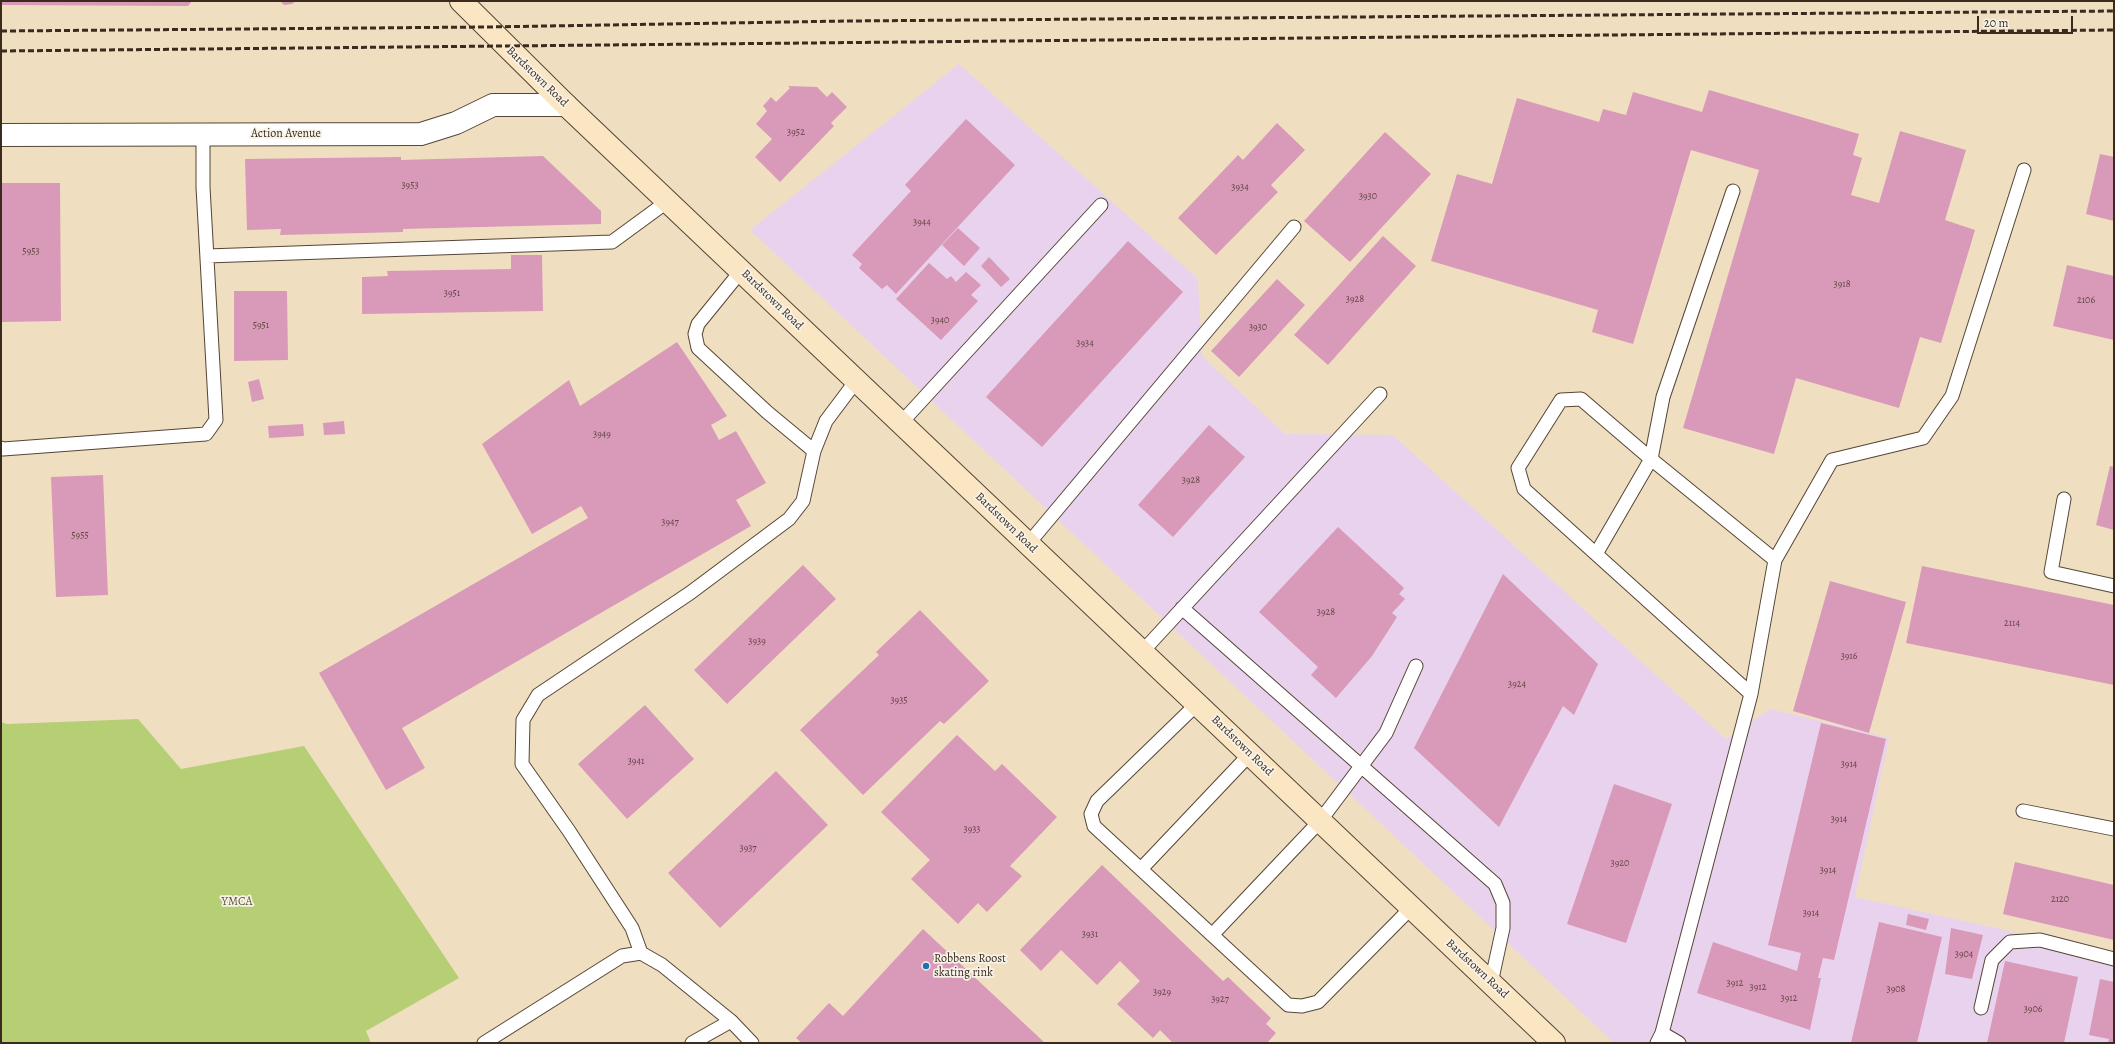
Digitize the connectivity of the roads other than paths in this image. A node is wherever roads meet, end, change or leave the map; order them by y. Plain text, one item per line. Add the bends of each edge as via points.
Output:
1 (461, 1) edge
2 (566, 105) junction
3 (1, 135) edge
4 (203, 135) junction
5 (2024, 170) dead end
6 (1733, 191) dead end
7 (668, 201) junction
8 (1101, 205) dead end
9 (1294, 227) dead end
10 (207, 256) junction
11 (741, 271) junction
12 (856, 380) junction
13 (1380, 394) dead end
14 (901, 423) junction
15 (1, 448) edge
16 (814, 451) junction
17 (1651, 459) junction
18 (2064, 499) dead end
19 (1028, 544) junction
20 (1596, 554) junction
21 (1775, 560) junction
22 (2114, 586) edge
23 (1182, 608) junction
24 (1142, 652) junction
25 (1416, 666) dead end
26 (1751, 694) junction
27 (1197, 704) junction
28 (1250, 754) junction
29 (1361, 766) junction
30 (2024, 811) dead end
31 (1320, 821) junction
32 (2114, 829) edge
33 (1141, 869) junction
34 (1411, 908) junction
35 (1212, 935) junction
36 (641, 954) junction
37 (2114, 959) edge
38 (1491, 983) junction
39 (1980, 1008) dead end
40 (730, 1021) junction
41 (1659, 1038) edge
42 (484, 1043) edge
43 (692, 1043) edge
44 (752, 1043) edge
45 (1554, 1043) edge
46 (1679, 1043) edge

1 - 2 main road, Bardstown Road
2 - 4 street, Action Avenue via 493,105 456,123 421,134
2 - 7 main road, Bardstown Road
3 - 4 street, Action Avenue
4 - 10 lane
5 - 21 lane via 1952,396 1923,438 1832,460
6 - 17 lane via 1663,397
7 - 10 lane via 612,242
7 - 11 main road, Bardstown Road
8 - 14 lane
9 - 19 lane
10 - 15 lane via 216,420 206,434
11 - 12 main road, Bardstown Road
11 - 16 lane via 698,324 695,334 698,348 767,412
12 - 14 main road, Bardstown Road
12 - 16 lane via 826,421
13 - 23 lane
14 - 19 main road, Bardstown Road
16 - 36 lane via 803,501 789,520 690,593 538,695 523,720 522,764 632,928
17 - 20 lane
17 - 20 lane via 1581,399 1561,400 1518,468 1524,489
17 - 21 lane
18 - 22 lane via 2051,572
19 - 24 main road, Bardstown Road
20 - 26 lane
21 - 26 lane
23 - 24 lane
23 - 29 lane
24 - 27 main road, Bardstown Road
25 - 29 lane via 1386,733
26 - 41 lane
27 - 28 main road, Bardstown Road
27 - 33 lane via 1096,801 1091,814 1094,826
28 - 31 main road, Bardstown Road
28 - 33 lane
29 - 31 lane
29 - 38 lane via 1495,884 1503,903 1503,928
30 - 32 lane
31 - 34 main road, Bardstown Road
31 - 35 lane
33 - 35 lane
34 - 35 lane via 1318,1002 1302,1006 1288,1005
34 - 38 main road, Bardstown Road
36 - 40 lane via 662,965
36 - 42 lane via 622,956
37 - 39 lane via 2040,940 2010,942 1992,960
38 - 45 main road, Bardstown Road
40 - 43 lane
40 - 44 lane
41 - 46 lane

